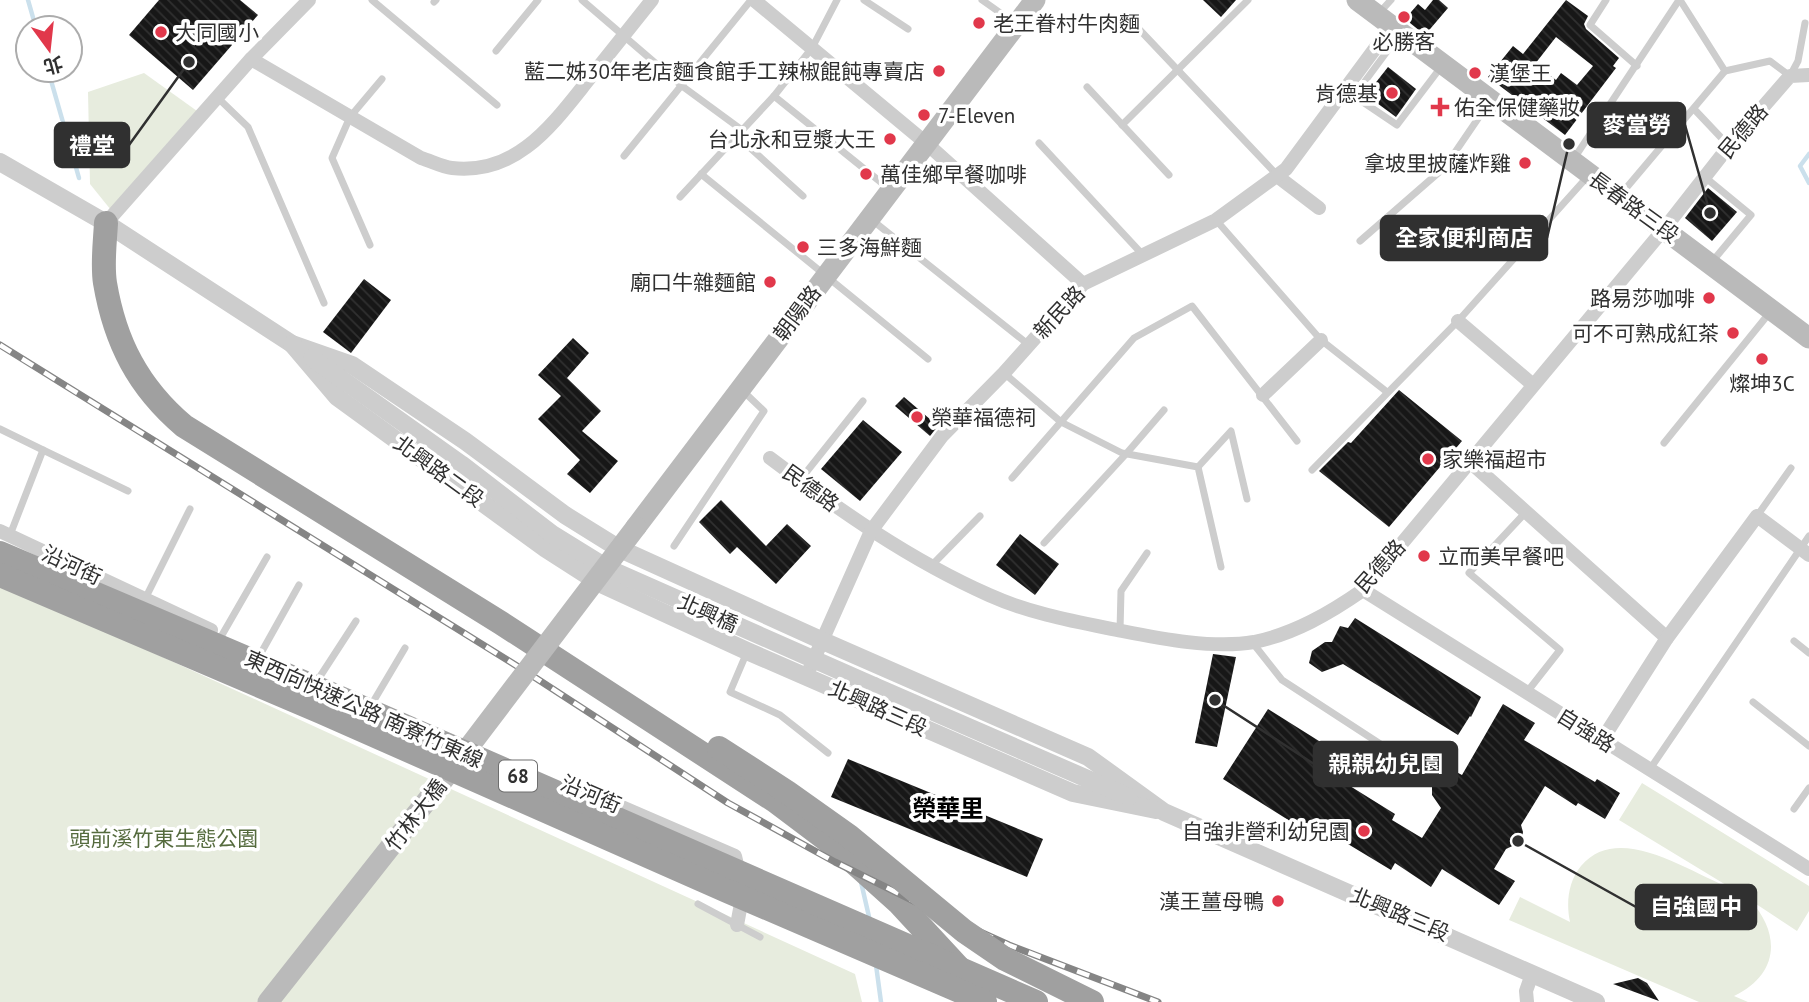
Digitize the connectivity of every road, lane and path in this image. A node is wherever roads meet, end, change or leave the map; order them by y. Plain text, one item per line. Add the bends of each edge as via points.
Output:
1 (309, 0) edge
2 (372, 0) edge
3 (538, 0) edge
4 (582, 0) edge
5 (652, 0) edge
6 (753, 0) edge
7 (837, 0) edge
8 (864, 0) edge
9 (982, 0) edge
10 (1035, 0) edge
11 (1248, 0) edge
12 (1357, 0) edge
13 (1606, 0) edge
14 (1679, 0) edge
15 (1390, 19) edge
16 (1805, 23) dead end
17 (1016, 24) junction
18 (1137, 27) dead end
19 (908, 29) dead end
20 (624, 36) junction
21 (812, 48) junction
22 (496, 51) dead end
23 (251, 59) junction
24 (1443, 65) junction
25 (1637, 66) junction
26 (1176, 70) junction
27 (1725, 71) junction
28 (1809, 75) edge
29 (1790, 76) junction
30 (382, 79) dead end
31 (682, 86) junction
32 (1087, 87) dead end
33 (774, 96) junction
34 (218, 98) junction
35 (1490, 100) junction
36 (497, 105) dead end
37 (1694, 109) junction
38 (350, 117) junction
39 (1122, 125) junction
40 (740, 133) junction
41 (926, 143) junction
42 (1039, 143) dead end
43 (1729, 146) junction
44 (624, 156) dead end
45 (0, 162) edge
46 (1581, 168) junction
47 (701, 174) junction
48 (1169, 175) dead end
49 (1277, 176) junction
50 (1706, 178) junction
51 (890, 190) junction
52 (803, 196) dead end
53 (1619, 196) junction
54 (680, 197) dead end
55 (1319, 208) dead end
56 (869, 217) junction
57 (1216, 220) junction
58 (106, 223) junction
59 (1664, 229) junction
60 (1360, 241) dead end
61 (370, 245) dead end
62 (1142, 254) junction
63 (1710, 264) junction
64 (826, 275) junction
65 (1083, 284) junction
66 (324, 303) dead end
67 (1772, 310) junction
68 (1458, 321) junction
69 (1809, 338) edge
70 (1321, 340) junction
71 (292, 344) junction
72 (1029, 345) junction
73 (928, 359) dead end
74 (1004, 373) junction
75 (1532, 384) junction
76 (741, 389) junction
77 (1387, 392) junction
78 (1264, 395) junction
79 (863, 401) dead end
80 (1164, 410) dead end
81 (1061, 422) junction
82 (0, 429) edge
83 (1297, 441) dead end
84 (1664, 443) dead end
85 (43, 450) junction
86 (1126, 454) junction
87 (770, 458) dead end
88 (1469, 461) junction
89 (1198, 467) junction
90 (1791, 468) dead end
91 (1312, 470) dead end
92 (1012, 478) dead end
93 (800, 480) junction
94 (128, 491) dead end
95 (1247, 499) dead end
96 (190, 509) dead end
97 (1527, 512) junction
98 (980, 516) dead end
99 (1757, 516) junction
100 (871, 531) junction
101 (1809, 536) edge
102 (3, 540) edge
103 (1044, 543) dead end
104 (674, 546) dead end
105 (618, 548) joint
106 (1804, 552) edge
107 (1147, 553) dead end
108 (267, 557) dead end
109 (930, 567) junction
110 (1221, 567) dead end
111 (0, 575) edge
112 (603, 575) junction
113 (299, 585) dead end
114 (1363, 590) junction
115 (145, 599) junction
116 (504, 619) junction
117 (356, 621) dead end
118 (561, 626) joint
119 (1120, 631) junction
120 (222, 635) junction
121 (1667, 638) junction
122 (1794, 641) dead end
123 (823, 642) junction
124 (1252, 642) junction
125 (405, 648) dead end
126 (747, 652) junction
127 (261, 653) junction
128 (1809, 653) edge
129 (807, 677) junction
130 (319, 678) junction
131 (1527, 692) junction
132 (373, 702) junction
133 (1753, 702) dead end
134 (1602, 740) junction
135 (1809, 746) edge
136 (828, 753) dead end
137 (1411, 764) dead end
138 (1650, 770) junction
139 (1809, 788) edge
140 (1794, 809) dead end
141 (1164, 811) junction
142 (1809, 869) edge
143 (698, 904) dead end
144 (737, 925) junction
145 (760, 937) dead end
146 (1532, 974) junction
147 (268, 1002) edge
148 (985, 1002) edge
149 (997, 1002) edge
150 (1036, 1002) edge
151 (1092, 1002) edge
152 (1527, 1002) edge
153 (1596, 1002) edge

1 - 23 street
2 - 36 lane
3 - 22 lane
4 - 20 lane
5 - 20 street
6 - 21 street
6 - 31 lane
7 - 21 lane
8 - 19 lane
9 - 17 lane
10 - 17 main road, 朝陽路
11 - 26 lane
12 - 15 main road, 長春路三段
13 - 25 lane via 1590,25
14 - 25 lane
14 - 27 lane
15 - 24 main road, 長春路三段
15 - 24 lane via 1354,96 1397,125
15 - 49 street, 新民路
16 - 29 lane via 1798,61
17 - 41 main road, 朝陽路
18 - 26 lane
20 - 31 lane
20 - 38 street via 529,147 475,169 449,168 421,158
21 - 33 lane
21 - 41 street
23 - 34 street
23 - 38 street
24 - 35 main road, 長春路三段
25 - 46 lane
26 - 39 lane
26 - 49 lane
27 - 29 lane via 1770,61
27 - 37 lane
28 - 29 street
29 - 43 street, 民德路
30 - 38 lane
31 - 40 lane
31 - 44 lane
32 - 39 lane
33 - 40 lane
33 - 51 lane
34 - 58 street
34 - 66 lane via 248,127
35 - 46 main road, 長春路三段
35 - 60 lane via 1446,167
37 - 43 lane
37 - 53 lane
38 - 61 lane via 332,158
39 - 48 lane
40 - 47 lane
40 - 52 lane
41 - 51 main road, 朝陽路
41 - 65 street
42 - 62 lane
43 - 50 street, 民德路
45 - 58 street, 北興路二段
46 - 53 main road, 長春路三段
46 - 68 lane
47 - 54 lane
47 - 64 lane
49 - 55 street
49 - 57 street, 新民路
50 - 59 street, 民德路
50 - 63 lane via 1751,215
51 - 56 main road, 朝陽路
53 - 59 main road, 長春路三段
56 - 64 main road, 朝陽路
56 - 72 lane
57 - 62 street, 新民路
57 - 70 lane
58 - 71 street, 北興路二段
58 - 116 highway via 104,281 116,326 144,386 162,407 184,426
59 - 63 main road, 長春路三段
59 - 75 street, 民德路
62 - 65 street, 新民路
63 - 67 main road, 長春路三段
64 - 73 lane
64 - 76 main road, 朝陽路
65 - 72 street, 新民路
67 - 69 main road, 長春路三段
67 - 84 lane
68 - 75 street
68 - 77 lane
70 - 77 lane
70 - 78 street
71 - 105 street, 北興路二段 via 352,365
71 - 112 street, 北興橋 via 461,464
71 - 112 street, 北興路二段 via 337,397 546,549
72 - 74 street, 新民路
74 - 81 lane
74 - 100 street, 新民路 via 942,436
75 - 88 street, 民德路
76 - 104 lane via 764,411
76 - 112 main road, 朝陽路, bridge
77 - 91 lane
78 - 81 lane via 1192,306 1134,338
78 - 83 lane
79 - 93 lane
80 - 86 lane
81 - 86 lane
81 - 92 lane
82 - 85 lane
85 - 94 lane
85 - 102 lane
86 - 89 lane
86 - 103 lane
87 - 93 street, 民德路
88 - 97 street
88 - 114 street, 民德路
89 - 95 lane via 1231,431
89 - 110 lane
90 - 99 lane
93 - 100 street, 民德路
96 - 115 lane
97 - 121 street
97 - 131 lane via 1468,573 1560,650
98 - 109 lane
99 - 106 street
99 - 121 street
100 - 109 street, 民德路
100 - 123 street, 新民路
101 - 106 lane
102 - 115 street, 沿河街
102 - 150 highway, 東西向快速公路 南寮竹東線 / 68, bridge via 329,693
105 - 123 street, 北興路三段
106 - 138 lane
107 - 119 lane via 1121,591
108 - 120 lane
109 - 119 street, 民德路 via 992,596
111 - 148 highway, 東西向快速公路 南寮竹東線 / 68, bridge
112 - 118 main road, 朝陽路, bridge
112 - 126 street, 北興路三段
112 - 141 street, 北興橋, bridge
113 - 127 lane
114 - 124 street, 民德路 via 1331,612
114 - 131 street, 自強路
115 - 120 street, 沿河街
116 - 149 highway, bridge via 775,801 840,850
116 - 151 highway, bridge via 787,792 1005,959
117 - 130 lane
118 - 147 main road, 竹林大橋, bridge
119 - 124 street, 民德路 via 1203,643
120 - 127 street, 沿河街
121 - 134 street
122 - 128 lane
123 - 129 street, 新民路
123 - 141 street, 北興路三段 via 1088,757
124 - 137 lane via 1282,680
125 - 132 lane
126 - 129 street, 北興路三段
126 - 136 lane via 730,691 779,715
127 - 130 street, 沿河街
129 - 141 street, 北興路三段 via 1073,793
130 - 132 street, 沿河街
131 - 134 street, 自強路
132 - 144 street, 沿河街 via 735,856 744,891
133 - 135 lane
134 - 138 street, 自強路
138 - 142 street, 自強路
139 - 140 lane
141 - 146 street, 北興路三段
143 - 144 lane
144 - 145 lane
146 - 152 street
146 - 153 street, 北興路三段

